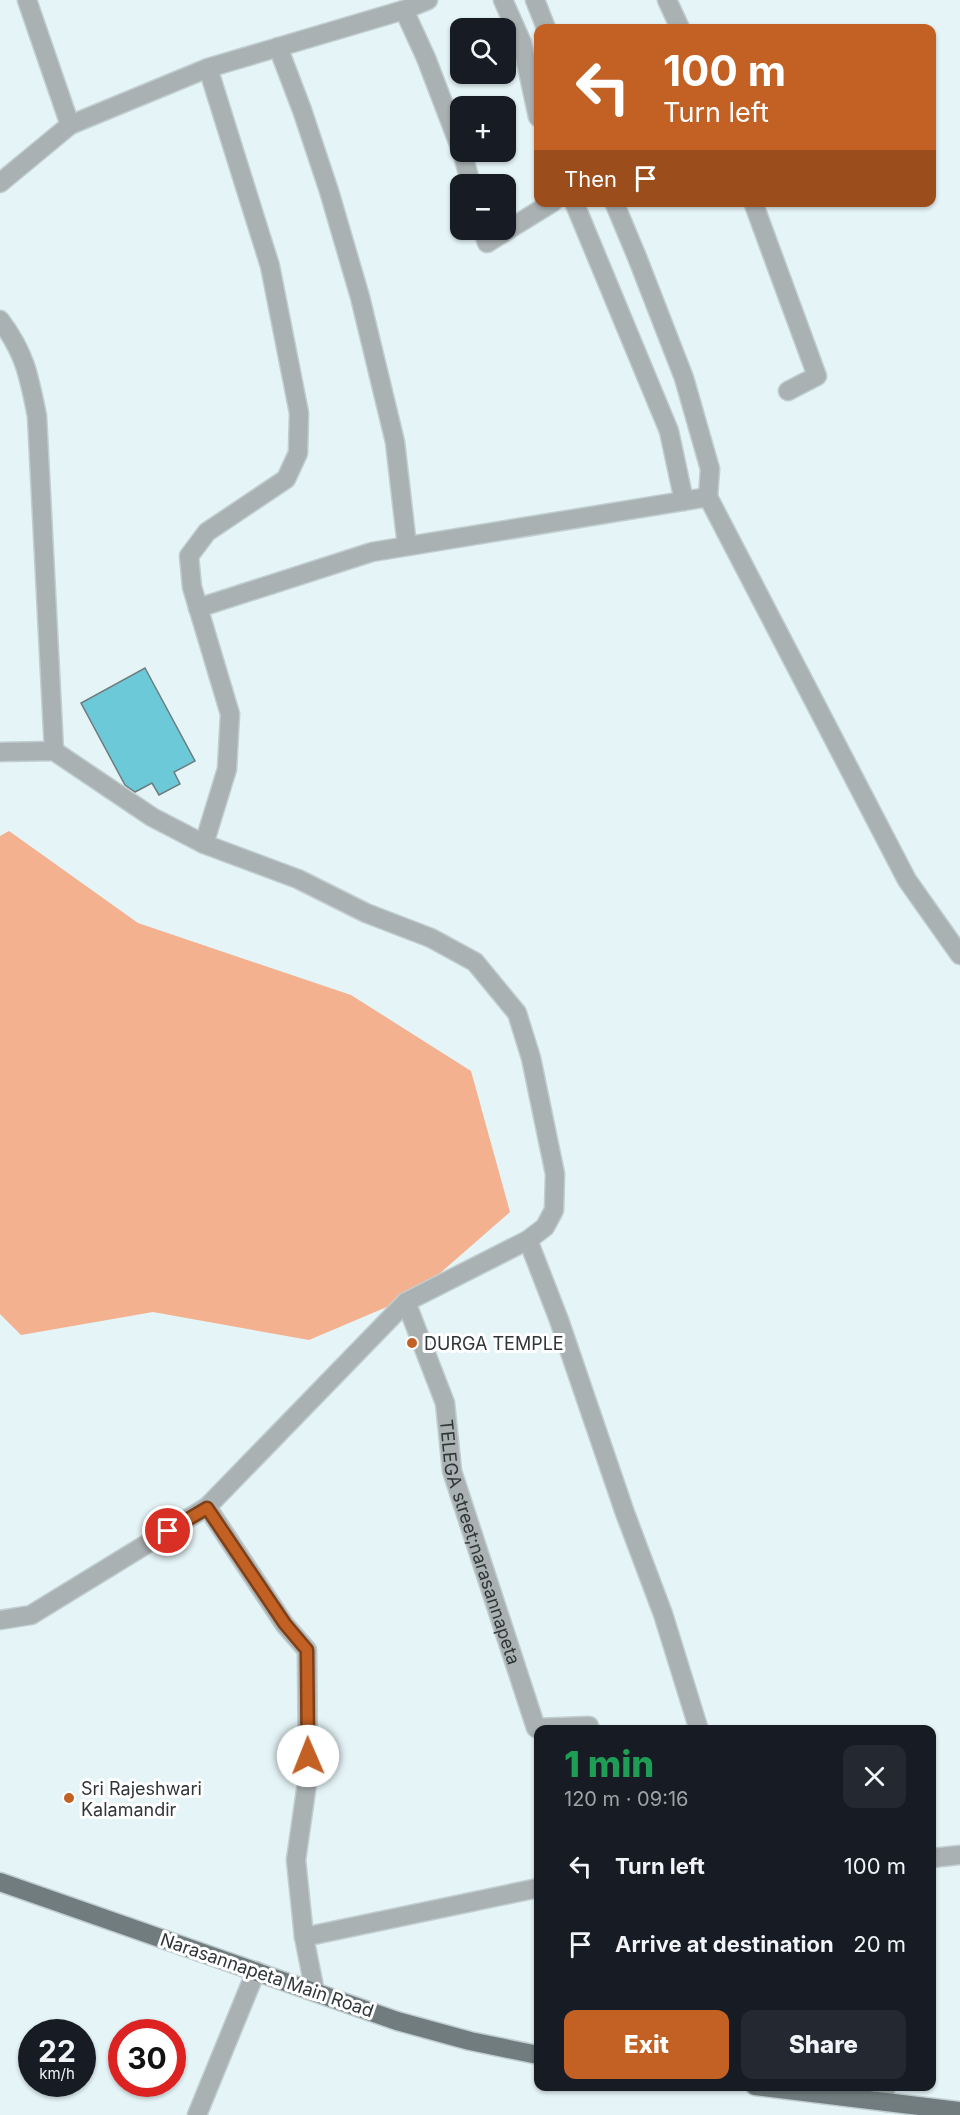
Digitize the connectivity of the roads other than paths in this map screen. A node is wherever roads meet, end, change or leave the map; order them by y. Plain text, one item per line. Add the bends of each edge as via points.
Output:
1 (27, 0) edge
2 (428, 0) edge
3 (503, 0) edge
4 (535, 0) edge
5 (667, 0) edge
6 (405, 10) junction
7 (544, 24) edge
8 (678, 24) edge
9 (278, 47) junction
10 (208, 68) junction
11 (534, 98) edge
12 (450, 121) edge
13 (70, 125) junction
14 (2, 176) edge
15 (545, 207) edge
16 (576, 207) edge
17 (616, 207) edge
18 (755, 207) edge
19 (516, 225) edge
20 (0, 320) edge
21 (788, 392) dead end
22 (708, 497) junction
23 (684, 501) junction
24 (407, 546) junction
25 (198, 608) junction
26 (54, 751) junction
27 (0, 752) edge
28 (204, 844) junction
29 (960, 955) edge
30 (528, 1240) junction
31 (406, 1302) junction
32 (207, 1508) junction
33 (0, 1620) edge
34 (535, 1725) edge
35 (697, 1725) edge
36 (960, 1855) edge
37 (936, 1858) edge
38 (1, 1881) edge
39 (534, 1889) edge
40 (304, 1937) junction
41 (256, 1971) junction
42 (315, 1992) junction
43 (534, 2054) edge
44 (794, 2091) edge
45 (879, 2101) edge
46 (960, 2111) edge
47 (197, 2115) edge

1 - 13 street
2 - 6 street
3 - 11 street via 522,43
4 - 7 street
5 - 8 street
6 - 9 street
6 - 12 street
9 - 10 street
9 - 24 street via 329,190 360,297 395,442
10 - 13 street
10 - 25 street via 270,266 299,413 298,453 286,478 207,532 189,556
13 - 14 street
15 - 19 street
16 - 23 street via 669,431
17 - 22 street via 684,378 710,469
18 - 21 street via 817,376
20 - 26 street via 28,369 37,416
22 - 23 street
22 - 29 street via 907,880
23 - 24 street
24 - 25 street via 372,552
25 - 28 street via 230,714 227,769
26 - 27 street
26 - 28 street via 152,817
28 - 30 street via 298,879 366,914 431,938 475,962 510,1004 517,1013 531,1058 555,1174 554,1210 545,1227
30 - 31 street
30 - 35 street via 663,1614
31 - 32 street
31 - 34 street, TELEGA street;narasannapeta via 445,1403 452,1471
32 - 33 street via 31,1615
32 - 40 street via 285,1624 307,1650 308,1776 296,1860
36 - 37 street
38 - 41 main road, Narasannapeta Main Road
39 - 40 street
40 - 42 street
41 - 42 main road, Narasannapeta Main Road
41 - 47 street
42 - 43 main road, Narasannapeta Main Road via 470,2041
44 - 45 main road
45 - 46 main road

